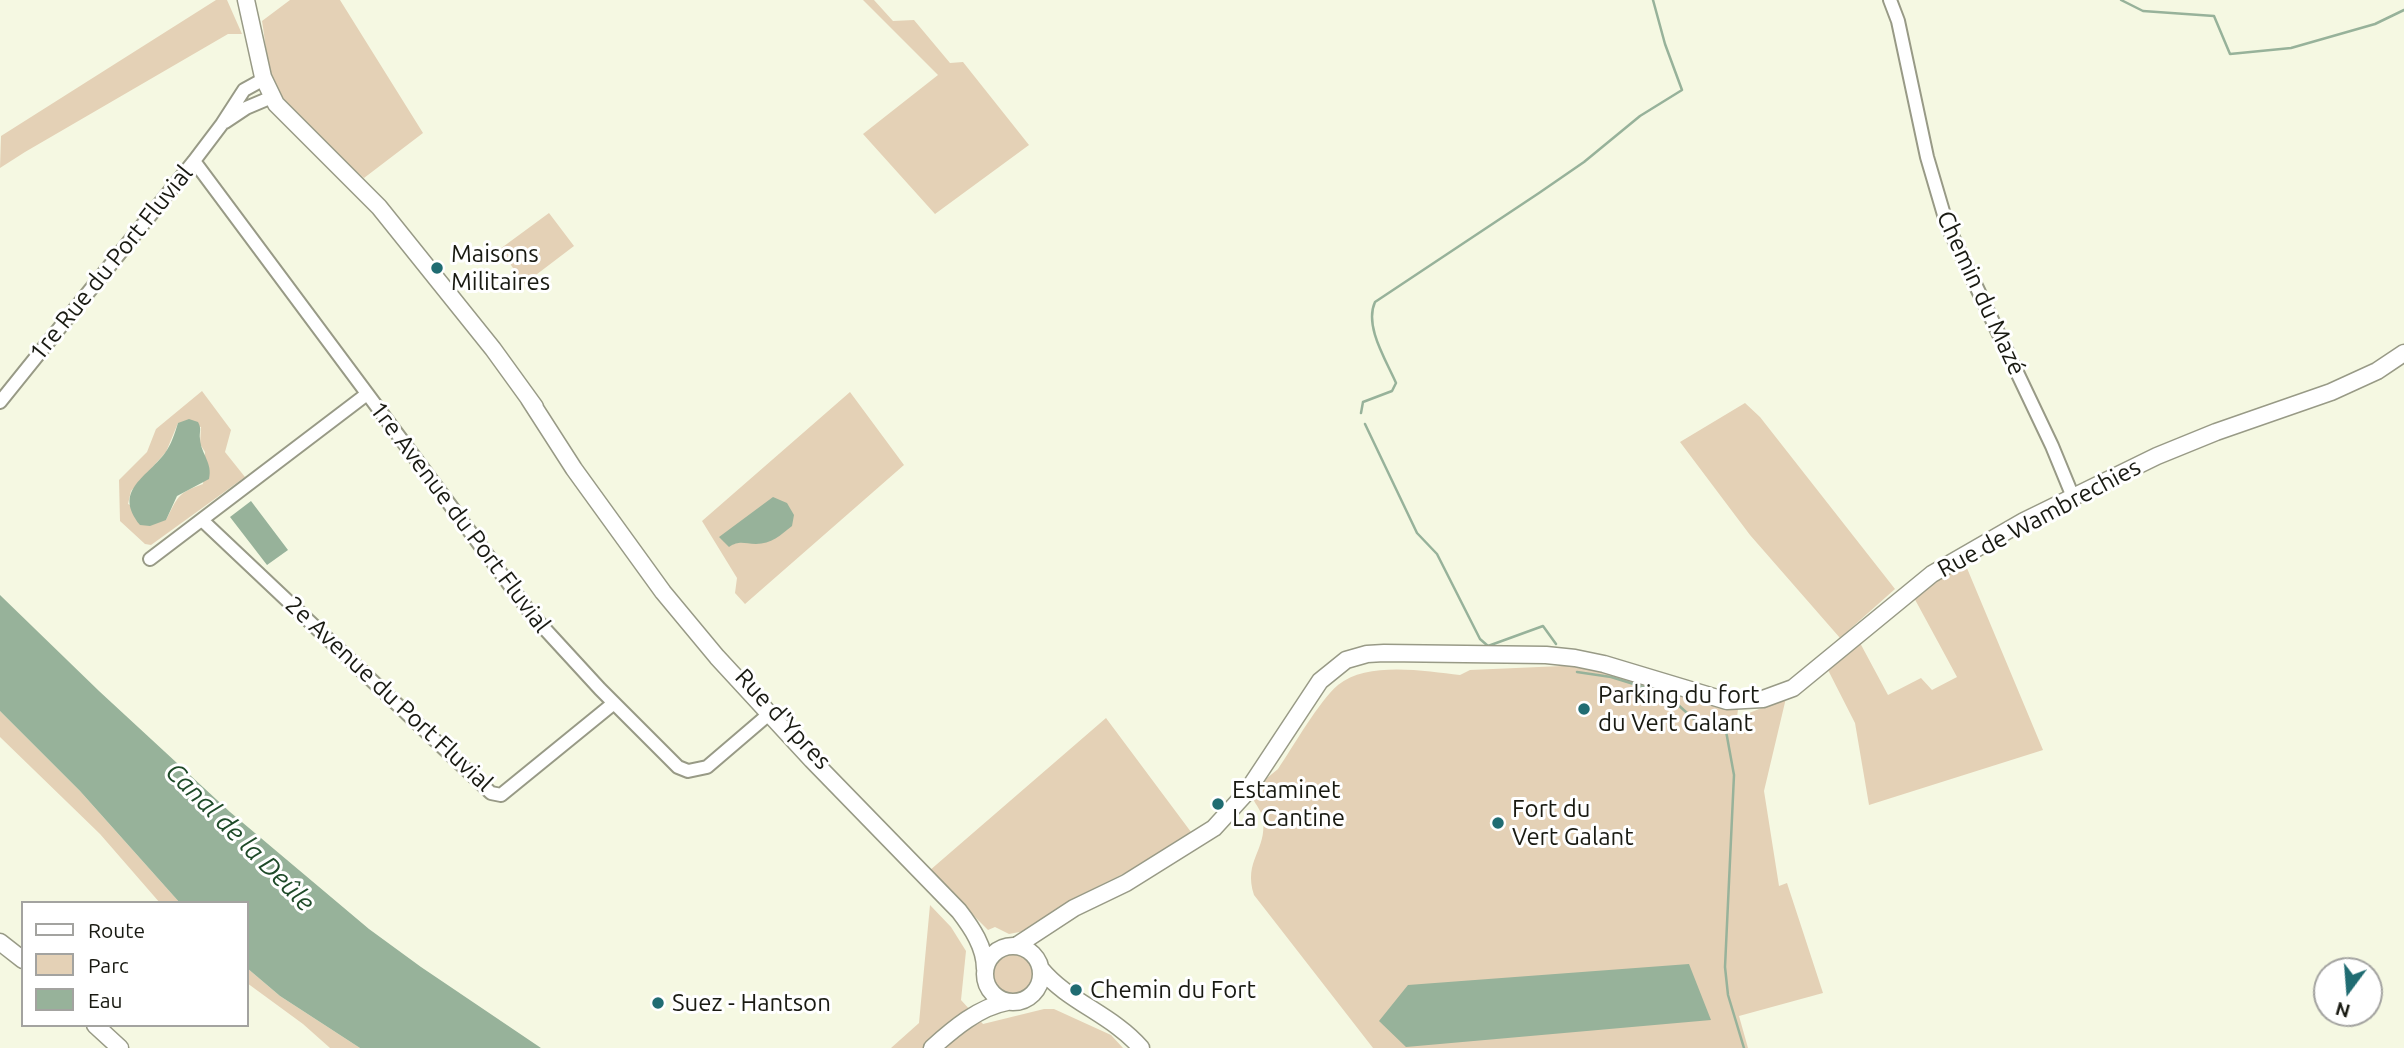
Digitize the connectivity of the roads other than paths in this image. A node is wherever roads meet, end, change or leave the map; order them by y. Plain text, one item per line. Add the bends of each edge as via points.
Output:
1 (1891, 0) edge
2 (248, 3) edge
3 (264, 79) junction
4 (272, 97) junction
5 (222, 124) junction
6 (194, 161) junction
7 (2404, 353) edge
8 (366, 394) junction
9 (0, 402) edge
10 (2073, 497) junction
11 (203, 521) junction
12 (150, 559) dead end
13 (705, 642) junction
14 (614, 702) junction
15 (769, 714) junction
16 (854, 802) junction
17 (941, 891) junction
18 (1067, 913) junction
19 (0, 942) edge
20 (1012, 946) junction
21 (21, 958) edge
22 (1039, 965) junction
23 (985, 975) junction
24 (1028, 998) junction
25 (1007, 1002) junction
26 (1090, 1008) junction
27 (97, 1027) edge
28 (949, 1033) junction
29 (120, 1048) edge
30 (932, 1048) edge
31 (1141, 1048) edge

1 - 10 street, Chemin du Mazé via 1947,226
2 - 3 main road, Rue d'Ypres
3 - 4 main road, Rue d'Ypres
3 - 5 street, 1re Rue du Port Fluvial via 244,90
4 - 5 street, 1re Rue du Port Fluvial
4 - 13 main road, Rue d'Ypres via 290,121 395,226 489,344 567,443 599,501
5 - 6 street, 1re Rue du Port Fluvial
6 - 8 street, 1re Avenue du Port Fluvial
6 - 9 street, 1re Rue du Port Fluvial
7 - 10 main road, Rue de Wambrechies via 2343,387 2187,443
8 - 11 street
8 - 14 street, 1re Avenue du Port Fluvial via 529,612
10 - 18 main road, Rue de Wambrechies via 1932,574 1807,678 1776,696 1755,701 1727,701 1574,658 1384,653 1342,662 1311,693 1246,793 1220,823 1126,883
11 - 12 street
11 - 14 street, 2e Avenue du Port Fluvial via 491,793 501,795
13 - 15 main road, Rue d'Ypres
13 - 16 main road, Rue d'Ypres via 822,758
14 - 15 street, 1re Avenue du Port Fluvial via 678,767 688,771 706,767
15 - 16 main road, Rue d'Ypres
16 - 17 main road, Rue d'Ypres
17 - 20 main road, Rue d'Ypres via 992,940
17 - 23 main road, Rue d'Ypres via 971,928 982,950
18 - 20 main road, Rue de Wambrechies
18 - 22 main road via 1045,940
19 - 21 main road
20 - 22 main road via 1027,950
20 - 23 main road via 992,956
22 - 24 main road via 1038,987
22 - 26 main road via 1052,981
23 - 25 main road via 993,994
23 - 28 main road via 977,1000
24 - 25 main road
24 - 26 main road via 1052,995
25 - 28 main road via 990,1007
26 - 31 main road
27 - 29 main road
28 - 30 main road

